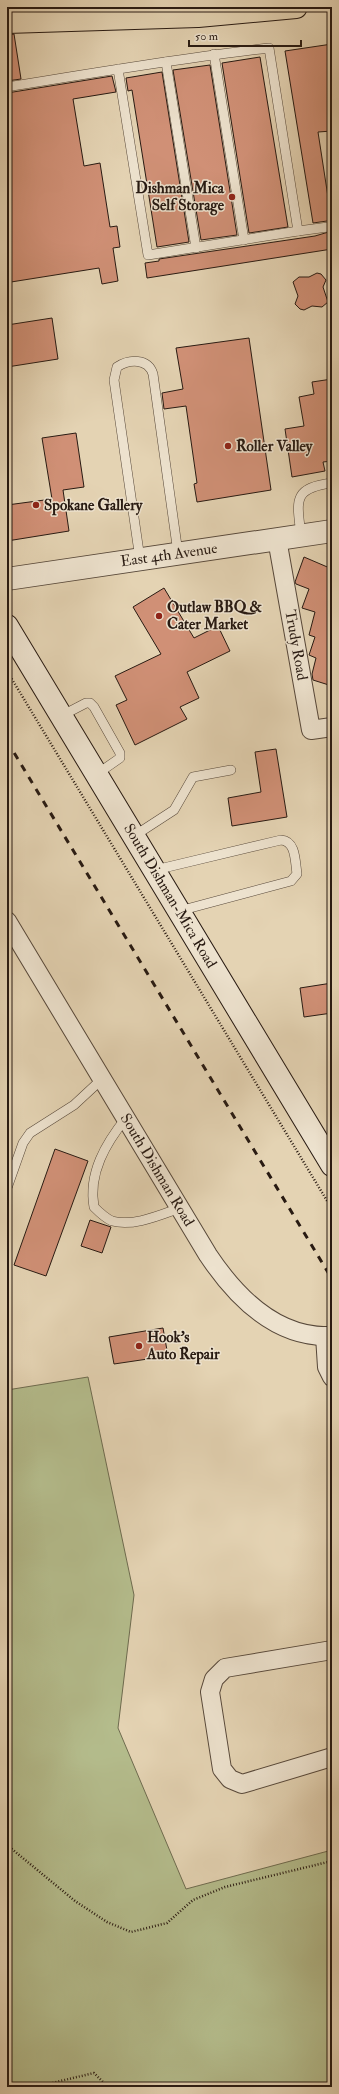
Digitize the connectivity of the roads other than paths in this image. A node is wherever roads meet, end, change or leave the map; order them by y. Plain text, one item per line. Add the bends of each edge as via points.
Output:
1 (296, 7) edge
2 (7, 22) edge
3 (214, 54) junction
4 (166, 62) junction
5 (118, 69) junction
6 (7, 87) edge
7 (328, 227) dead end
8 (298, 231) junction
9 (244, 240) junction
10 (196, 248) junction
11 (332, 483) edge
12 (332, 531) edge
13 (301, 536) junction
14 (277, 539) junction
15 (178, 553) junction
16 (140, 559) junction
17 (7, 578) edge
18 (7, 626) edge
19 (61, 716) junction
20 (332, 727) edge
21 (231, 770) dead end
22 (97, 774) junction
23 (134, 836) junction
24 (154, 870) junction
25 (179, 911) junction
26 (7, 921) edge
27 (102, 1079) junction
28 (126, 1118) junction
29 (329, 1155) edge
30 (7, 1188) edge
31 (180, 1208) junction
32 (329, 1336) edge
33 (332, 1377) edge
34 (332, 1650) edge
35 (332, 1757) edge

1 - 2 main road via 198,16
3 - 4 lane
3 - 8 lane via 269,48
3 - 9 lane
4 - 5 lane
4 - 10 lane
5 - 6 lane
5 - 10 lane via 148,255
7 - 8 lane
8 - 9 lane
9 - 10 lane
11 - 13 lane via 308,488 301,495 298,508
12 - 13 main road, East 4th Avenue
13 - 14 main road, East 4th Avenue
14 - 15 main road, East 4th Avenue
14 - 20 street, Trudy Road via 311,730
15 - 16 main road, East 4th Avenue
15 - 16 lane via 152,374 150,367 140,361 117,367 114,380
16 - 17 main road, East 4th Avenue
18 - 19 main road, South Dishman-Mica Road
19 - 22 main road, South Dishman-Mica Road
19 - 22 lane via 86,703 94,707 120,753 120,758
21 - 23 lane via 193,777 174,810
22 - 23 main road, South Dishman-Mica Road
23 - 24 main road, South Dishman-Mica Road
24 - 25 main road, South Dishman-Mica Road
24 - 25 lane via 281,840 291,843 297,874 291,881
25 - 29 main road, South Dishman-Mica Road
26 - 27 street, South Dishman Road
27 - 28 street, South Dishman Road
27 - 30 lane via 74,1105 30,1133 23,1143
28 - 31 street, South Dishman Road
28 - 31 lane via 108,1141 100,1157 92,1197 94,1207 111,1220 123,1222 142,1220
31 - 32 street, South Dishman Road via 219,1271 242,1299 275,1322 294,1331
32 - 33 street, South Dishman Road via 327,1367
34 - 35 street via 225,1668 214,1679 210,1692 222,1769 230,1779 242,1784

